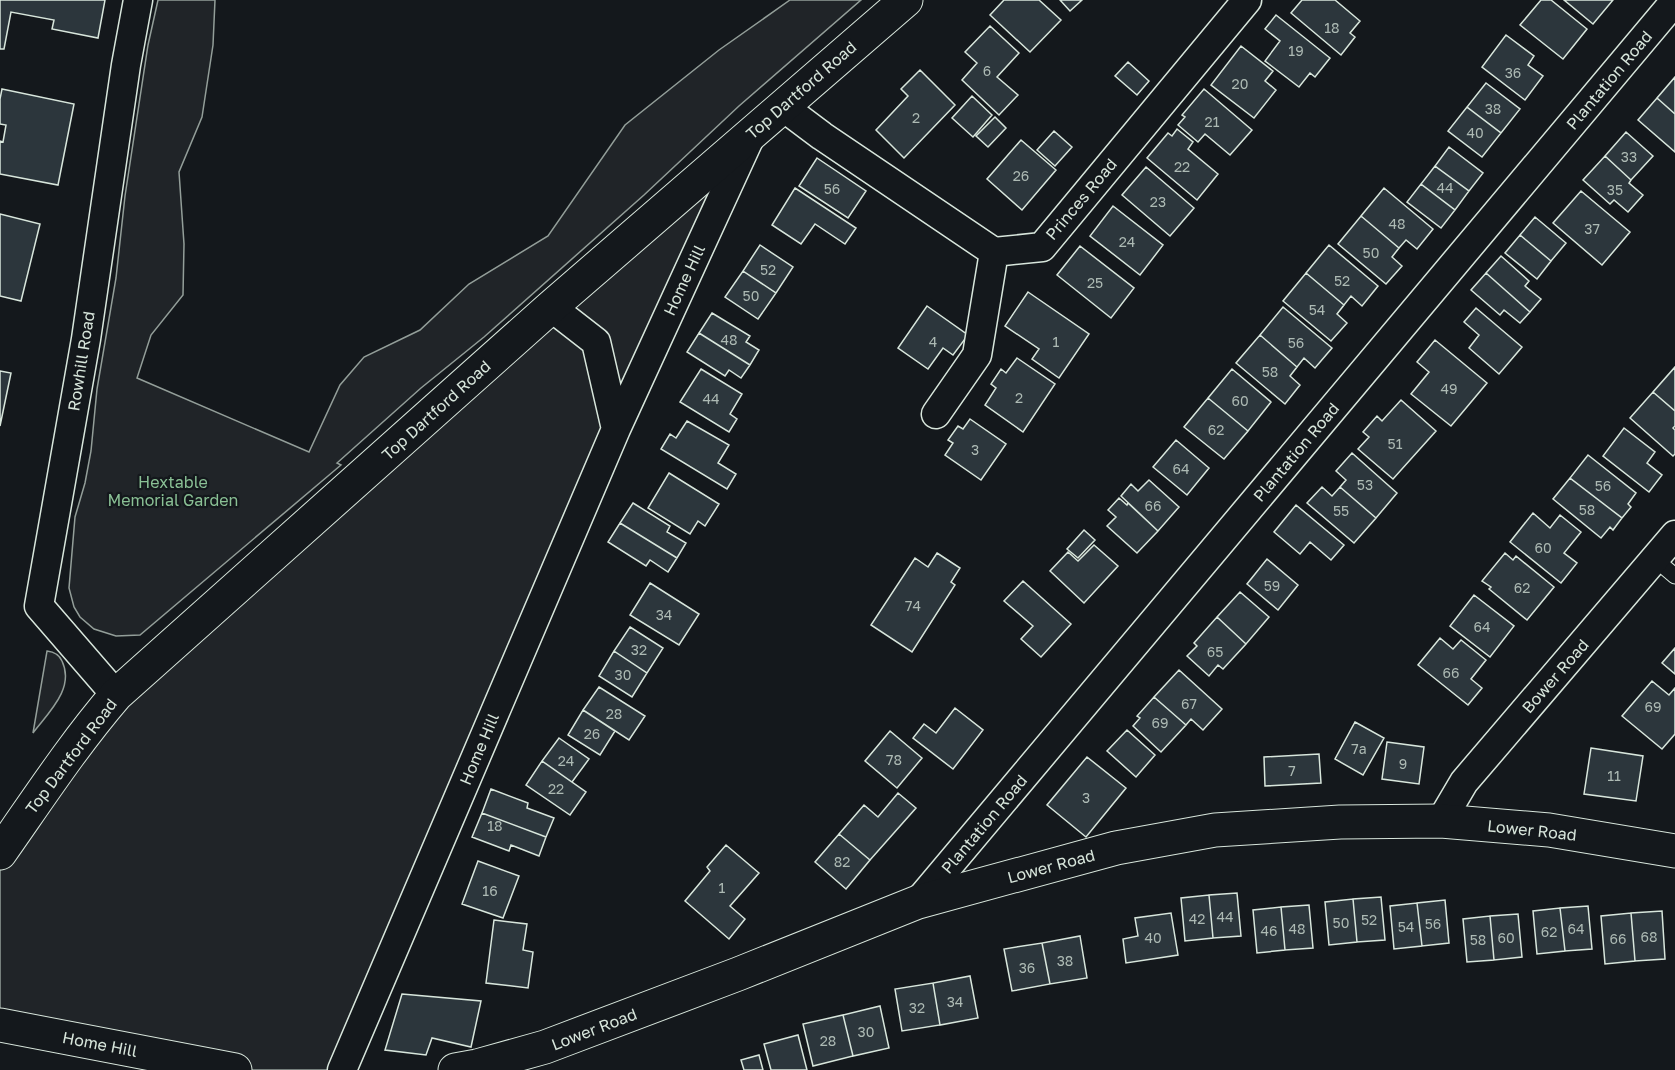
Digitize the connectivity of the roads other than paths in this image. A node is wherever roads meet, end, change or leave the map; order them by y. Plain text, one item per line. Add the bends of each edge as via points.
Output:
1 (138, 0) edge
2 (906, 0) edge
3 (1247, 0) edge
4 (1675, 1) edge
5 (782, 106) junction
6 (753, 131) junction
7 (994, 252) junction
8 (551, 307) junction
9 (936, 414) dead end
10 (616, 429) junction
11 (1675, 535) edge
12 (1665, 567) edge
13 (116, 695) junction
14 (1441, 821) junction
15 (1675, 851) edge
16 (0, 853) edge
17 (918, 902) junction
18 (0, 1025) edge
19 (235, 1070) edge
20 (342, 1070) edge
21 (455, 1070) edge

1 - 13 street, Rowhill Road via 86,339 39,606
2 - 5 street, Top Dartford Road
3 - 7 street, Princes Road via 1042,247
4 - 17 street, Plantation Road
5 - 6 street, Top Dartford Road
5 - 7 street
6 - 8 street, Top Dartford Road
6 - 10 street, Home Hill
7 - 9 street via 977,355
8 - 10 street via 596,342
8 - 13 street, Top Dartford Road
10 - 20 street, Home Hill
11 - 12 street, Bower Road
12 - 14 street, Bower Road via 1464,782
13 - 16 street, Top Dartford Road via 73,747
14 - 15 street, Lower Road via 1549,830
14 - 17 street, Lower Road via 1340,822 1215,830 1116,848
17 - 21 street, Lower Road via 545,1047
18 - 19 street, Home Hill

